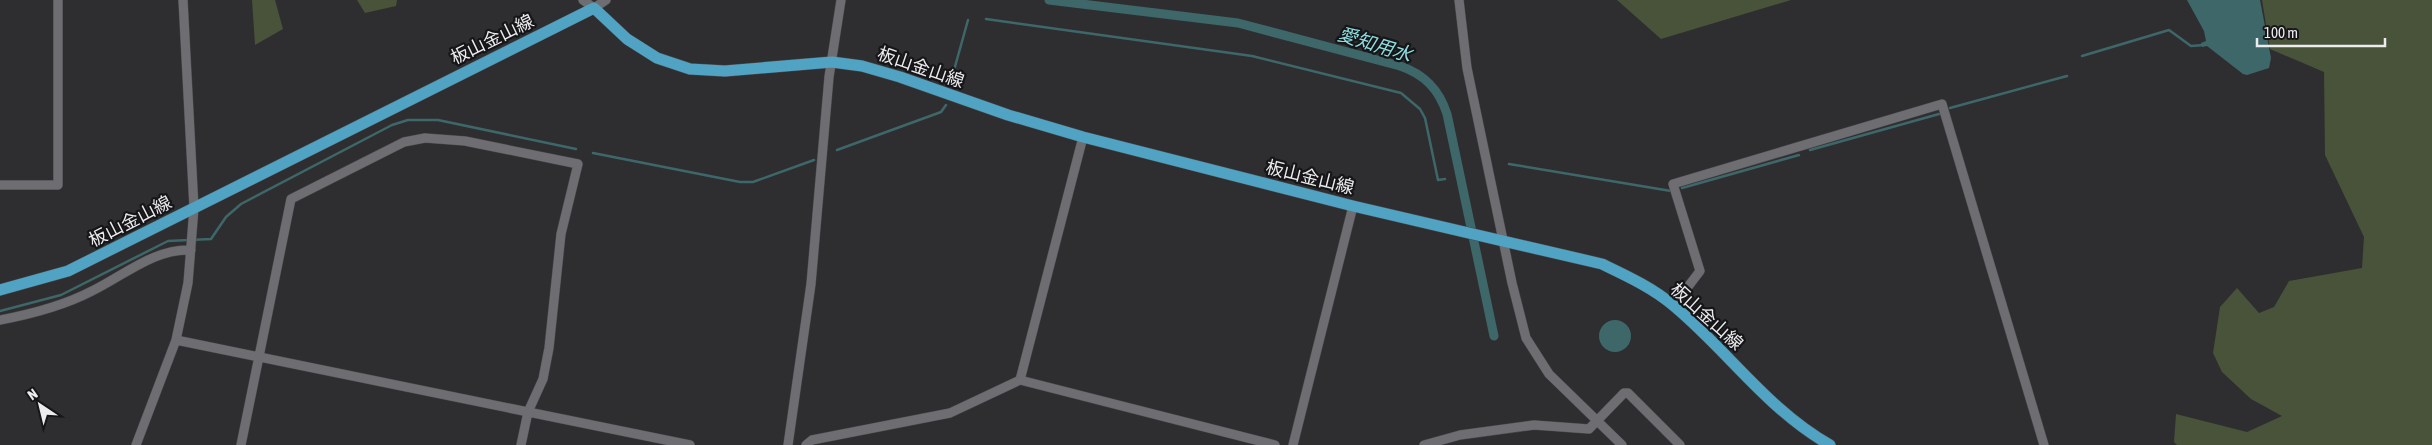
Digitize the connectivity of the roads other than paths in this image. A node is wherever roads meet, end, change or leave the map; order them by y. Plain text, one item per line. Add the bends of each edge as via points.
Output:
1 (58, 0) edge
2 (183, 0) edge
3 (583, 0) edge
4 (606, 0) edge
5 (841, 0) edge
6 (1459, 0) edge
7 (594, 8) junction
8 (832, 62) junction
9 (1083, 137) junction
10 (0, 185) edge
11 (1353, 206) junction
12 (194, 208) junction
13 (1504, 243) junction
14 (191, 250) junction
15 (0, 290) edge
16 (1674, 305) junction
17 (0, 320) edge
18 (176, 340) junction
19 (258, 356) junction
20 (1020, 380) junction
21 (528, 412) junction
22 (1597, 421) junction
23 (136, 445) edge
24 (241, 445) edge
25 (521, 445) edge
26 (690, 445) edge
27 (788, 445) edge
28 (806, 445) edge
29 (1275, 445) edge
30 (1293, 445) edge
31 (1424, 445) edge
32 (1622, 445) edge
33 (1680, 445) edge
34 (1830, 445) edge
35 (2044, 445) edge

1 - 10 street via 58,185
2 - 12 street
3 - 7 street
4 - 7 street
5 - 8 street
6 - 13 street via 1467,68
7 - 8 main road, 板山金山線 via 627,39 657,58 690,69 725,71
7 - 12 main road, 板山金山線
8 - 9 main road, 板山金山線 via 862,66 900,77
8 - 27 street via 811,284
9 - 11 main road, 板山金山線
9 - 20 street
11 - 13 main road, 板山金山線
11 - 30 street
12 - 14 street
12 - 15 main road, 板山金山線 via 68,271
13 - 16 main road, 板山金山線 via 1602,264 1640,282
13 - 22 street via 1522,326 1531,349 1549,374
14 - 17 street via 160,255 62,305
14 - 18 street
16 - 34 main road, 板山金山線 via 1768,401 1810,434
16 - 35 street via 1700,270 1673,184 1942,104
18 - 19 street
18 - 23 street
19 - 21 street
19 - 21 street via 291,200 411,140 424,138 512,149 578,164 561,234 550,348 543,379
19 - 24 street
20 - 28 street via 950,413 812,440
20 - 29 street
21 - 25 street
21 - 26 street
22 - 31 street via 1589,429 1534,424
22 - 32 street
22 - 33 street via 1624,393 1628,393

